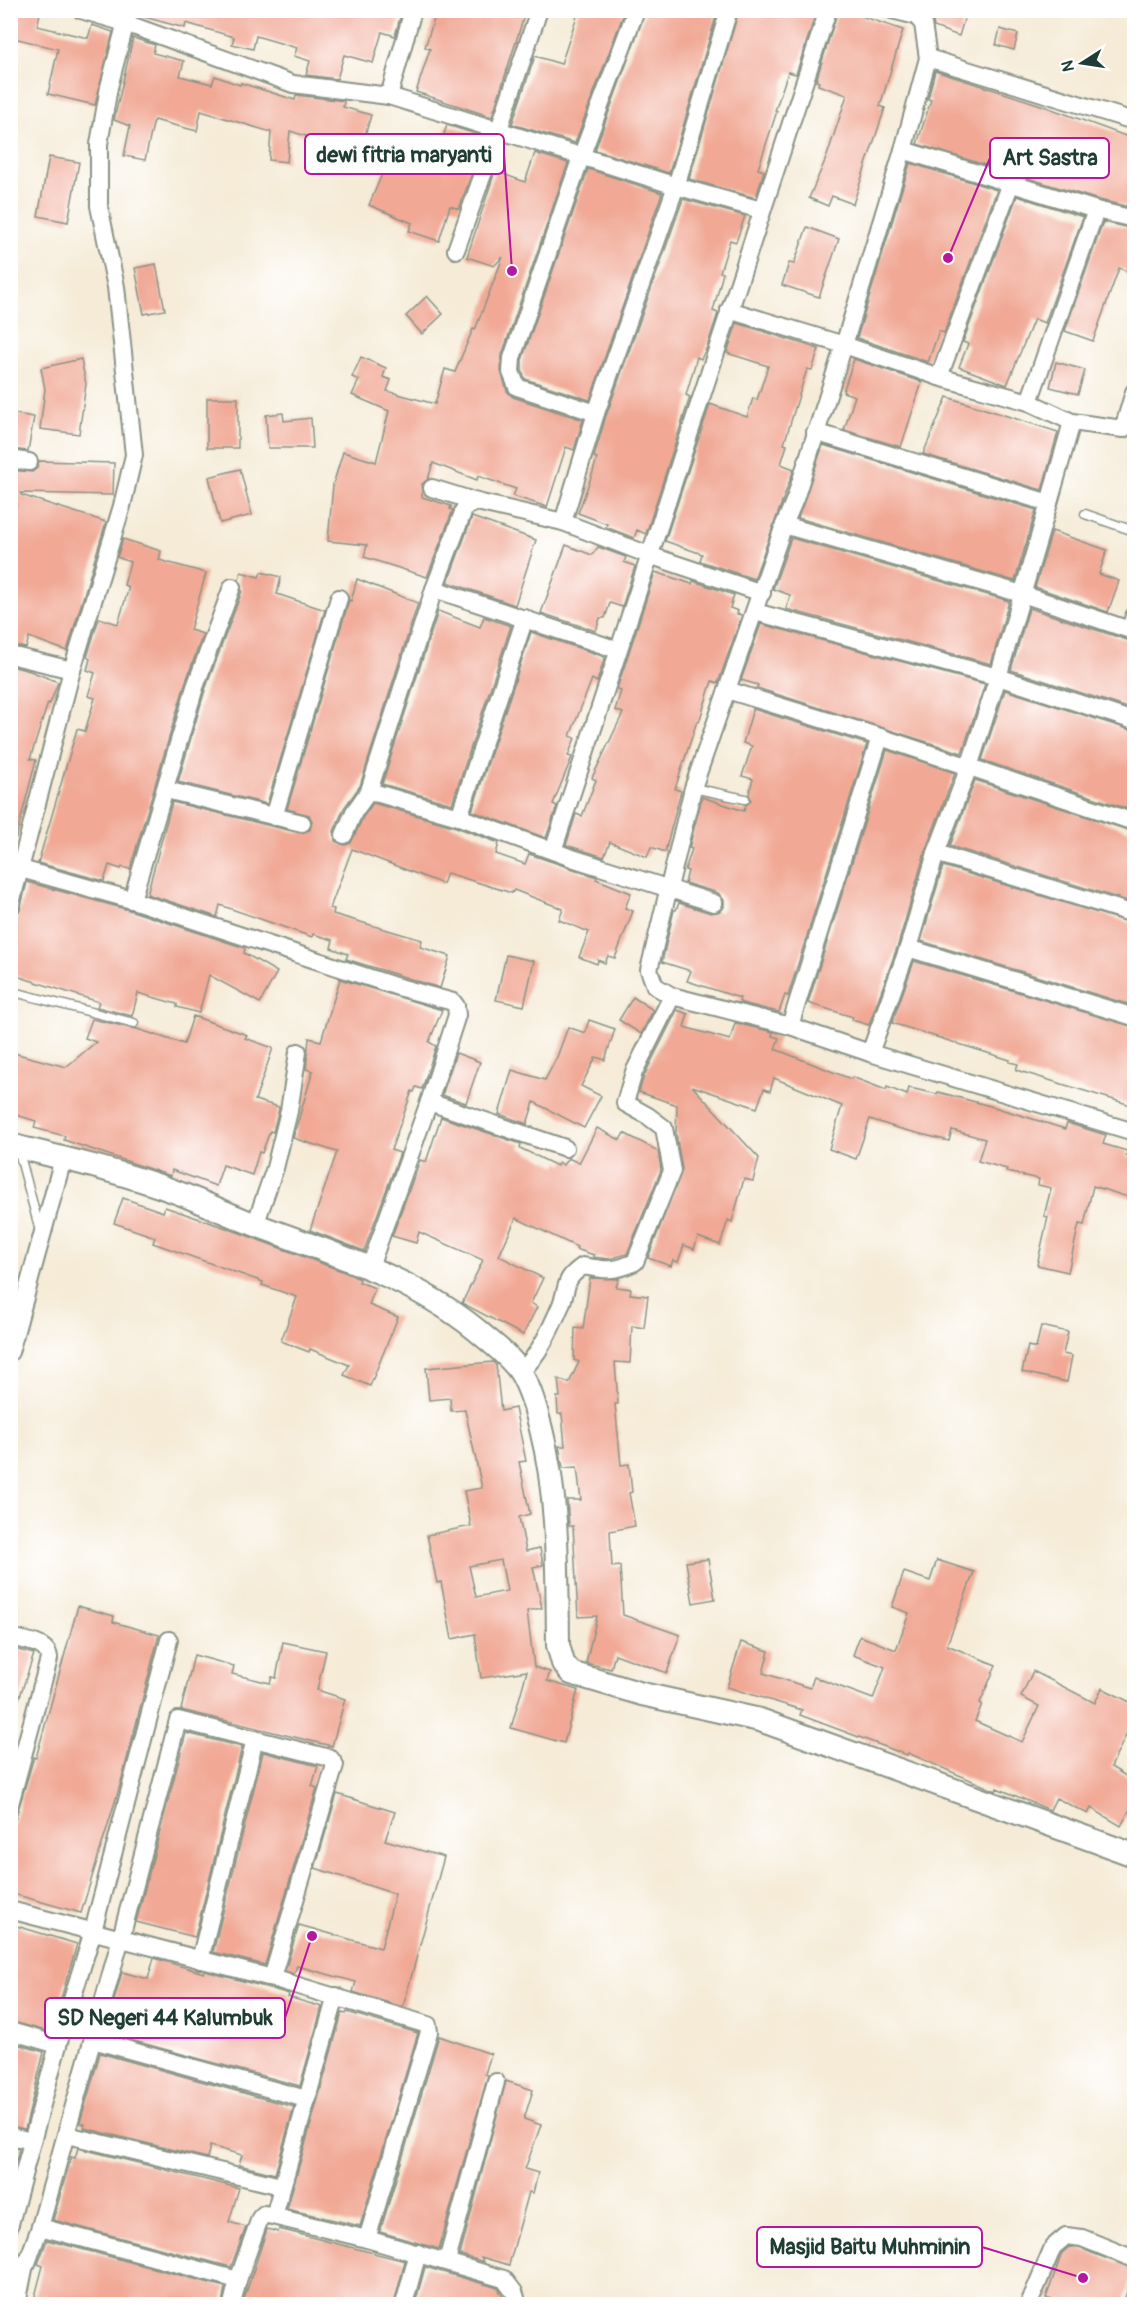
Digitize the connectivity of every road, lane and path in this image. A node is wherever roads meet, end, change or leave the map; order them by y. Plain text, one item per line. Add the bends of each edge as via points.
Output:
1 (81, 10) edge
2 (414, 10) edge
3 (538, 10) edge
4 (636, 10) edge
5 (729, 10) edge
6 (828, 10) edge
7 (892, 10) edge
8 (127, 17) edge
9 (928, 58) junction
10 (389, 96) junction
11 (1134, 121) edge
12 (499, 129) junction
13 (903, 150) junction
14 (581, 156) junction
15 (1011, 183) junction
16 (676, 186) junction
17 (761, 210) junction
18 (1096, 210) junction
19 (1134, 219) edge
20 (456, 250) dead end
21 (729, 310) junction
22 (844, 345) junction
23 (939, 377) junction
24 (1134, 392) edge
25 (1029, 402) junction
26 (597, 413) junction
27 (1072, 422) junction
28 (1129, 430) edge
29 (815, 432) junction
30 (10, 459) edge
31 (29, 462) dead end
32 (432, 488) dead end
33 (477, 502) junction
34 (1049, 503) junction
35 (1085, 514) dead end
36 (563, 522) junction
37 (784, 525) junction
38 (1134, 531) edge
39 (649, 555) junction
40 (231, 586) dead end
41 (434, 589) junction
42 (762, 593) junction
43 (1022, 594) junction
44 (339, 598) dead end
45 (755, 612) junction
46 (525, 618) junction
47 (1133, 625) edge
48 (618, 650) junction
49 (10, 654) edge
50 (72, 670) junction
51 (999, 677) junction
52 (727, 690) junction
53 (1134, 721) edge
54 (880, 737) junction
55 (969, 767) junction
56 (693, 788) junction
57 (166, 790) junction
58 (369, 791) junction
59 (746, 799) dead end
60 (274, 817) junction
61 (459, 817) junction
62 (1134, 822) edge
63 (302, 823) dead end
64 (345, 835) dead end
65 (553, 851) junction
66 (936, 853) junction
67 (21, 869) junction
68 (668, 890) junction
69 (132, 900) junction
70 (714, 903) dead end
71 (10, 907) edge
72 (1134, 914) edge
73 (908, 948) junction
74 (10, 991) edge
75 (672, 996) junction
76 (1134, 1017) edge
77 (134, 1023) dead end
78 (790, 1026) junction
79 (298, 1052) dead end
80 (870, 1053) junction
81 (429, 1102) junction
82 (1134, 1132) edge
83 (14, 1146) edge
84 (565, 1148) dead end
85 (63, 1159) junction
86 (255, 1225) junction
87 (42, 1238) junction
88 (370, 1267) junction
89 (13, 1334) edge
90 (10, 1352) edge
91 (520, 1372) junction
92 (10, 1637) edge
93 (169, 1640) dead end
94 (255, 1739) junction
95 (10, 1804) edge
96 (1134, 1855) edge
97 (10, 1910) edge
98 (93, 1931) junction
99 (121, 1938) junction
100 (200, 1960) junction
101 (272, 1978) junction
102 (336, 1996) junction
103 (10, 2031) edge
104 (93, 2040) junction
105 (58, 2045) junction
106 (496, 2082) dead end
107 (306, 2099) junction
108 (67, 2135) junction
109 (10, 2136) edge
110 (32, 2141) junction
111 (281, 2186) junction
112 (274, 2216) junction
113 (10, 2224) edge
114 (40, 2227) junction
115 (367, 2239) junction
116 (417, 2253) junction
117 (1134, 2259) edge
118 (447, 2261) junction
119 (18, 2263) edge
120 (238, 2280) junction
121 (17, 2304) edge
122 (232, 2304) edge
123 (404, 2304) edge
124 (518, 2304) edge
125 (1029, 2304) edge

1 - 8 street
2 - 10 street
3 - 12 street
4 - 14 street
5 - 16 street
6 - 17 street
7 - 9 street via 916,16 923,24
8 - 10 street via 293,84
8 - 50 street via 99,144 99,206 116,287 134,454
9 - 11 street
9 - 13 street
10 - 12 street
12 - 14 street
12 - 20 street
13 - 15 street
13 - 22 street
14 - 16 street
14 - 26 street via 512,358 511,372 517,387
15 - 18 street
15 - 23 street
16 - 17 street
16 - 26 street
17 - 21 street
18 - 19 street
18 - 25 street
21 - 22 street
21 - 39 street
22 - 23 street
22 - 29 street
23 - 25 street
24 - 28 street
25 - 27 street
26 - 36 street
27 - 28 street
27 - 34 street
29 - 34 street
29 - 37 street
30 - 31 street
32 - 33 street
33 - 36 street
33 - 41 street via 465,507
34 - 43 street
35 - 38 lane
36 - 39 street
37 - 42 street
37 - 43 street
39 - 42 street
39 - 48 street
40 - 57 street via 195,687
41 - 46 street
41 - 58 street
42 - 45 street
43 - 47 street
43 - 51 street
44 - 60 street
45 - 51 street
45 - 52 street
46 - 48 street
46 - 61 street
48 - 65 street
49 - 50 street
50 - 67 street
51 - 53 street
51 - 55 street
52 - 54 street
52 - 56 street
54 - 55 street
54 - 78 street
55 - 62 street
55 - 66 street
56 - 59 lane
56 - 68 street
57 - 60 street
57 - 69 street
58 - 61 street
58 - 64 street via 354,812
60 - 63 street
61 - 65 street
65 - 68 street
66 - 72 street
66 - 73 street
67 - 69 street
67 - 71 street
68 - 70 street
68 - 75 street via 649,970 655,986
69 - 81 street via 453,1002 457,1016
73 - 76 street
73 - 80 street
74 - 77 lane
75 - 78 street
75 - 91 street via 634,1072 624,1103 664,1128 672,1171 635,1262 609,1270 583,1266 569,1276 561,1304 532,1362
78 - 80 street
79 - 86 street via 275,1168
80 - 82 street
81 - 84 street
81 - 88 street
83 - 85 street
83 - 87 lane
85 - 86 street via 112,1170 176,1192
85 - 87 street
86 - 88 street
87 - 89 street
88 - 91 street via 442,1304 498,1348
89 - 90 street
91 - 96 street via 535,1408 551,1479 558,1645 563,1663 571,1673 642,1694 760,1720
92 - 95 street via 44,1647 50,1659
93 - 98 street
94 - 99 street via 178,1720
94 - 100 street
94 - 101 street via 330,1758 335,1765
97 - 98 street
98 - 99 street
98 - 105 street
99 - 100 street
99 - 104 street
100 - 101 street
101 - 102 street
102 - 107 street
102 - 115 street via 429,2028
103 - 105 street
104 - 107 street
104 - 108 street
105 - 110 street
106 - 118 street
107 - 111 street
108 - 111 street
108 - 114 street
109 - 110 street
110 - 113 street
111 - 112 street
112 - 115 street
112 - 120 street via 264,2214 260,2218
114 - 119 street
114 - 120 street
115 - 116 street
116 - 118 street
116 - 123 street
117 - 125 street via 1082,2238 1066,2236 1053,2247
118 - 124 street via 504,2279
119 - 121 street
120 - 122 street

